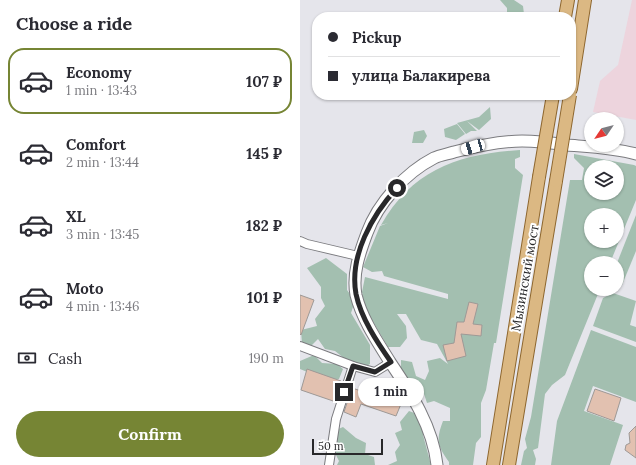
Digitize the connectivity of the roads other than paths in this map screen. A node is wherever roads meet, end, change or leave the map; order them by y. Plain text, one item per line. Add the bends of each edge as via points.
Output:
1 (568, 0) edge
2 (585, 0) edge
3 (566, 12) edge
4 (576, 60) edge
5 (552, 100) edge
6 (569, 100) edge
7 (636, 154) edge
8 (300, 241) edge
9 (358, 256) junction
10 (300, 346) edge
11 (391, 362) junction
12 (353, 366) junction
13 (329, 465) edge
14 (437, 465) edge
15 (493, 465) edge
16 (509, 465) edge

1 - 3 main road
2 - 4 main road
5 - 15 main road, Мызинский мост, bridge
6 - 16 main road, Мызинский мост, bridge
7 - 9 street via 616,149 522,141 486,143 435,158 404,180 389,196 371,221
8 - 9 street
9 - 11 street via 356,294 366,321
10 - 12 street
11 - 12 street via 375,372
11 - 14 street via 420,409
12 - 13 street via 336,419

